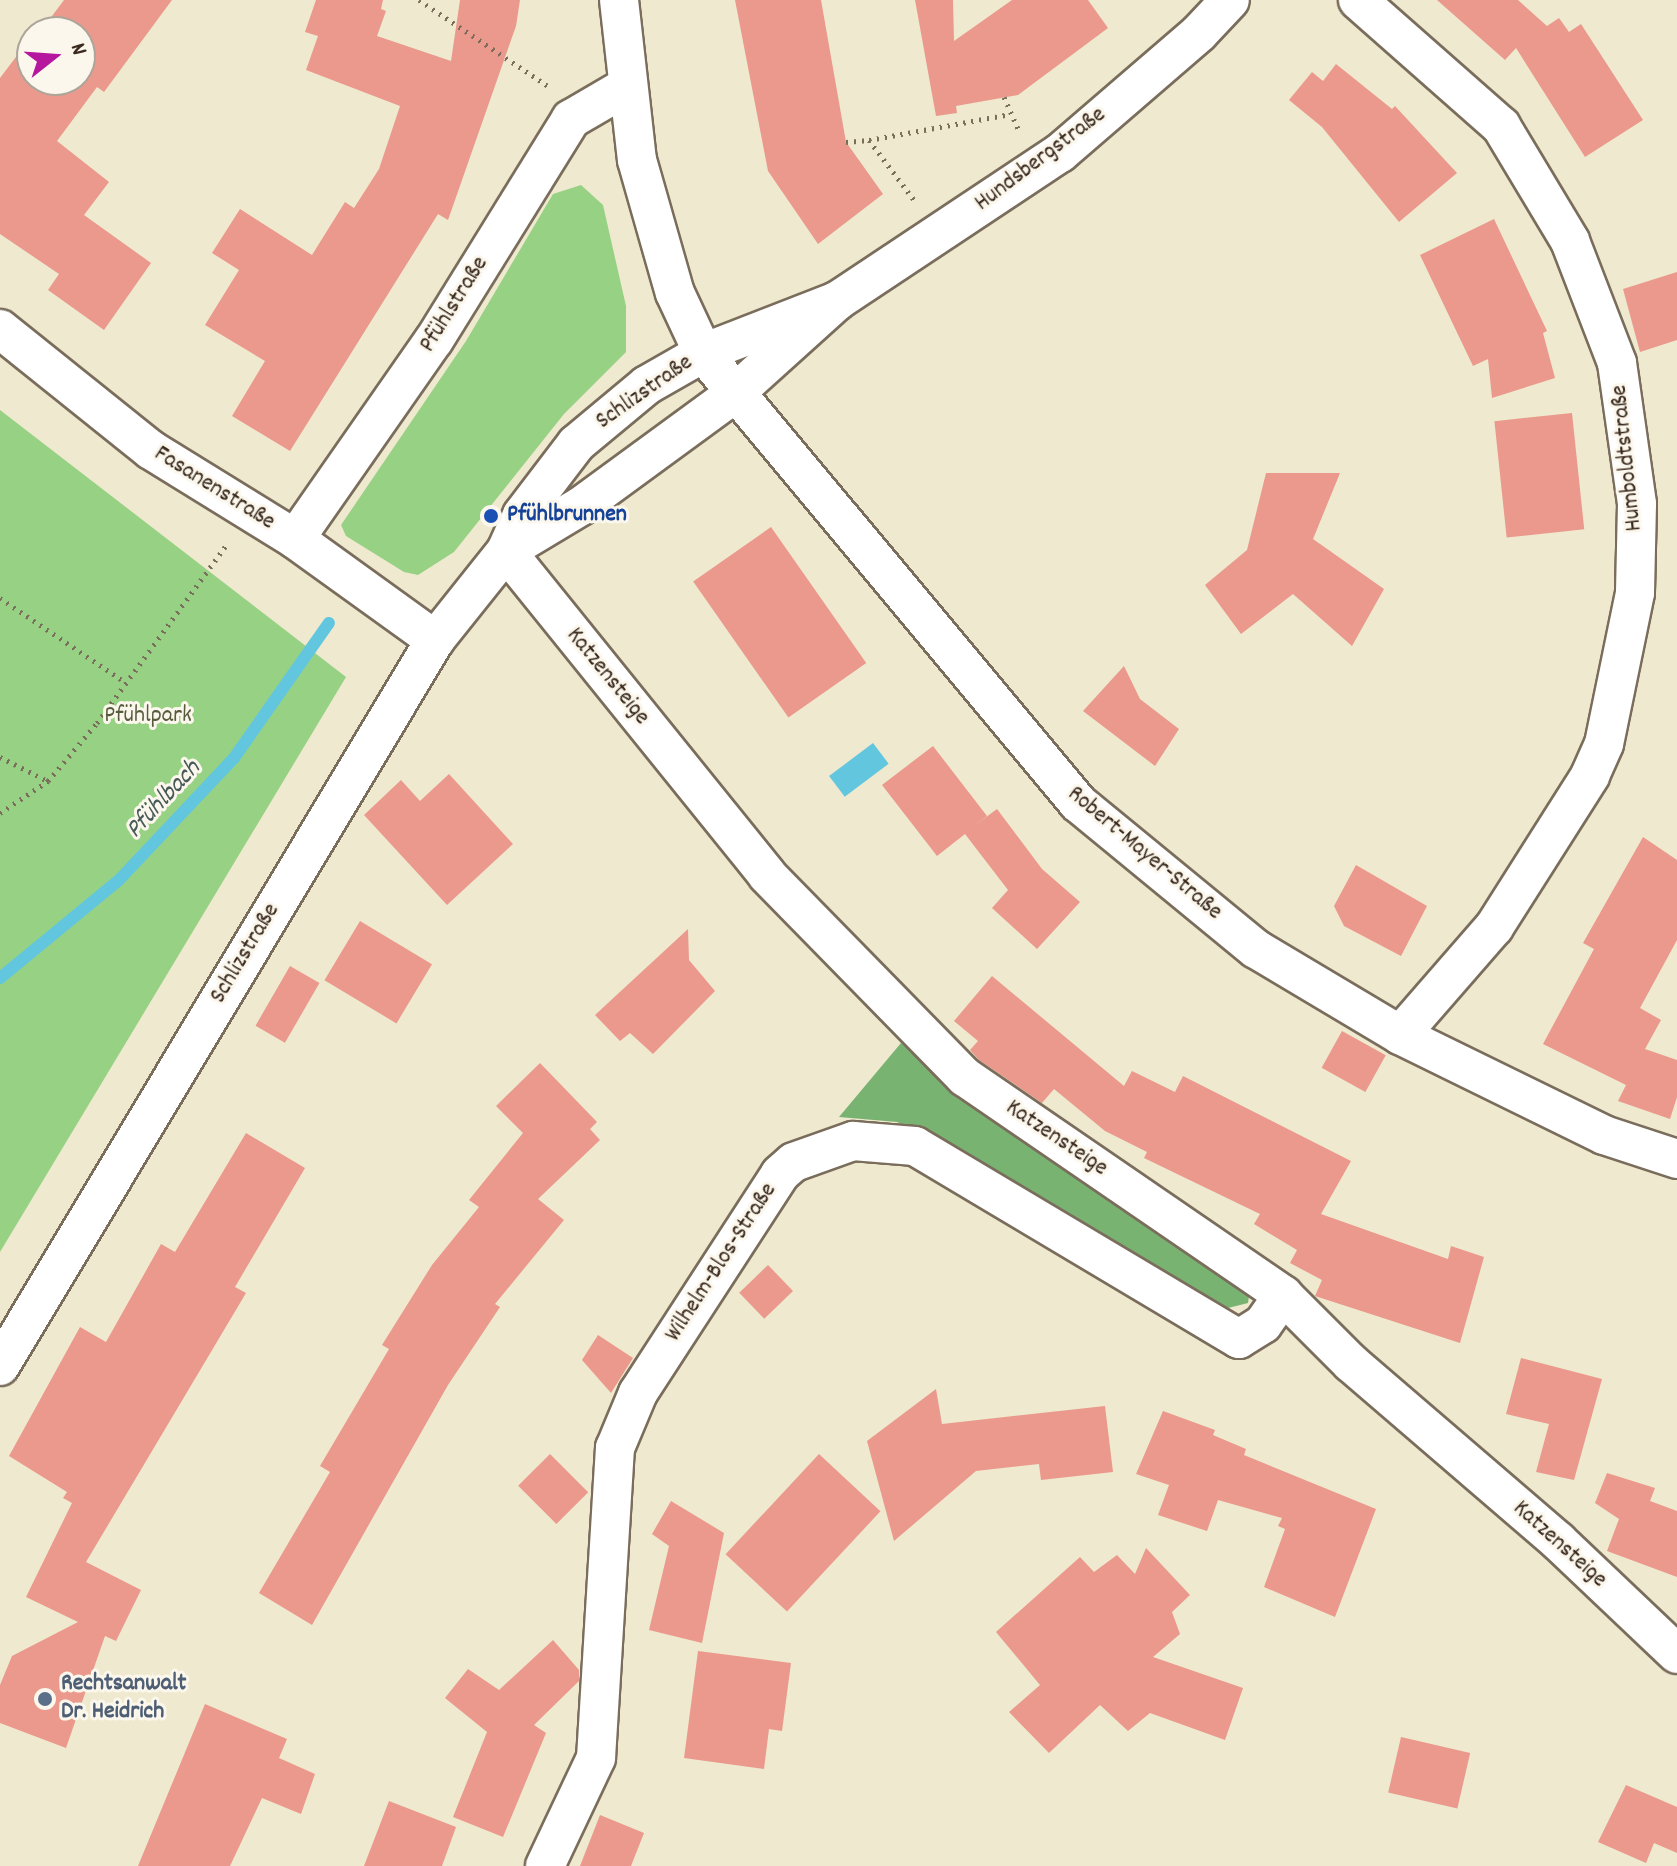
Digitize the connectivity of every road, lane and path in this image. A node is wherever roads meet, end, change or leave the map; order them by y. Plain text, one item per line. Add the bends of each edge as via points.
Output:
1 (419, 0) edge
2 (619, 0) edge
3 (1230, 0) edge
4 (1358, 0) edge
5 (626, 87) junction
6 (1011, 114) dead end
7 (571, 119) junction
8 (869, 140) junction
9 (846, 142) dead end
10 (940, 234) junction
11 (837, 301) junction
12 (0, 329) edge
13 (703, 353) junction
14 (734, 394) junction
15 (250, 513) junction
16 (295, 539) junction
17 (506, 551) junction
18 (0, 598) edge
19 (435, 640) junction
20 (125, 682) junction
21 (0, 757) edge
22 (48, 781) junction
23 (0, 813) edge
24 (1400, 1035) junction
25 (1677, 1159) edge
26 (1283, 1295) junction
27 (0, 1366) edge
28 (1677, 1654) edge
29 (545, 1866) edge

1 - 7 path via 548,85
2 - 5 street
3 - 10 street, Hundsbergstraße via 1060,153
4 - 24 street, Humboldtstraße via 1501,126 1570,241 1617,363 1637,504 1635,593 1604,744 1590,776 1494,927
5 - 7 street, Pfühlstraße
5 - 13 street via 656,235
6 - 8 path
7 - 16 street, Pfühlstraße via 434,340
8 - 9 path
8 - 10 path
10 - 11 street, Hundsbergstraße
11 - 13 street, Hundsbergstraße
11 - 14 street, Hundsbergstraße
12 - 15 street, Fasanenstraße via 107,419
13 - 14 street
13 - 17 street, Schlizstraße via 647,385 576,444 522,515
14 - 17 street, Schlizstraße via 581,506
14 - 24 street, Robert-Mayer-Straße via 1078,803 1256,949
15 - 16 street, Fasanenstraße
15 - 20 path
16 - 19 street, Fasanenstraße
17 - 19 street, Schlizstraße
17 - 26 street, Katzensteige via 767,875 965,1077
18 - 20 path
19 - 27 street, Schlizstraße
20 - 22 path
21 - 22 path
22 - 23 path
24 - 25 street, Robert-Mayer-Straße via 1604,1135
26 - 28 street, Katzensteige via 1351,1363 1558,1541
26 - 29 street, Wilhelm-Blos-Straße via 1263,1324 1239,1339 915,1146 853,1141 794,1162 780,1174 638,1393 615,1448 596,1758

